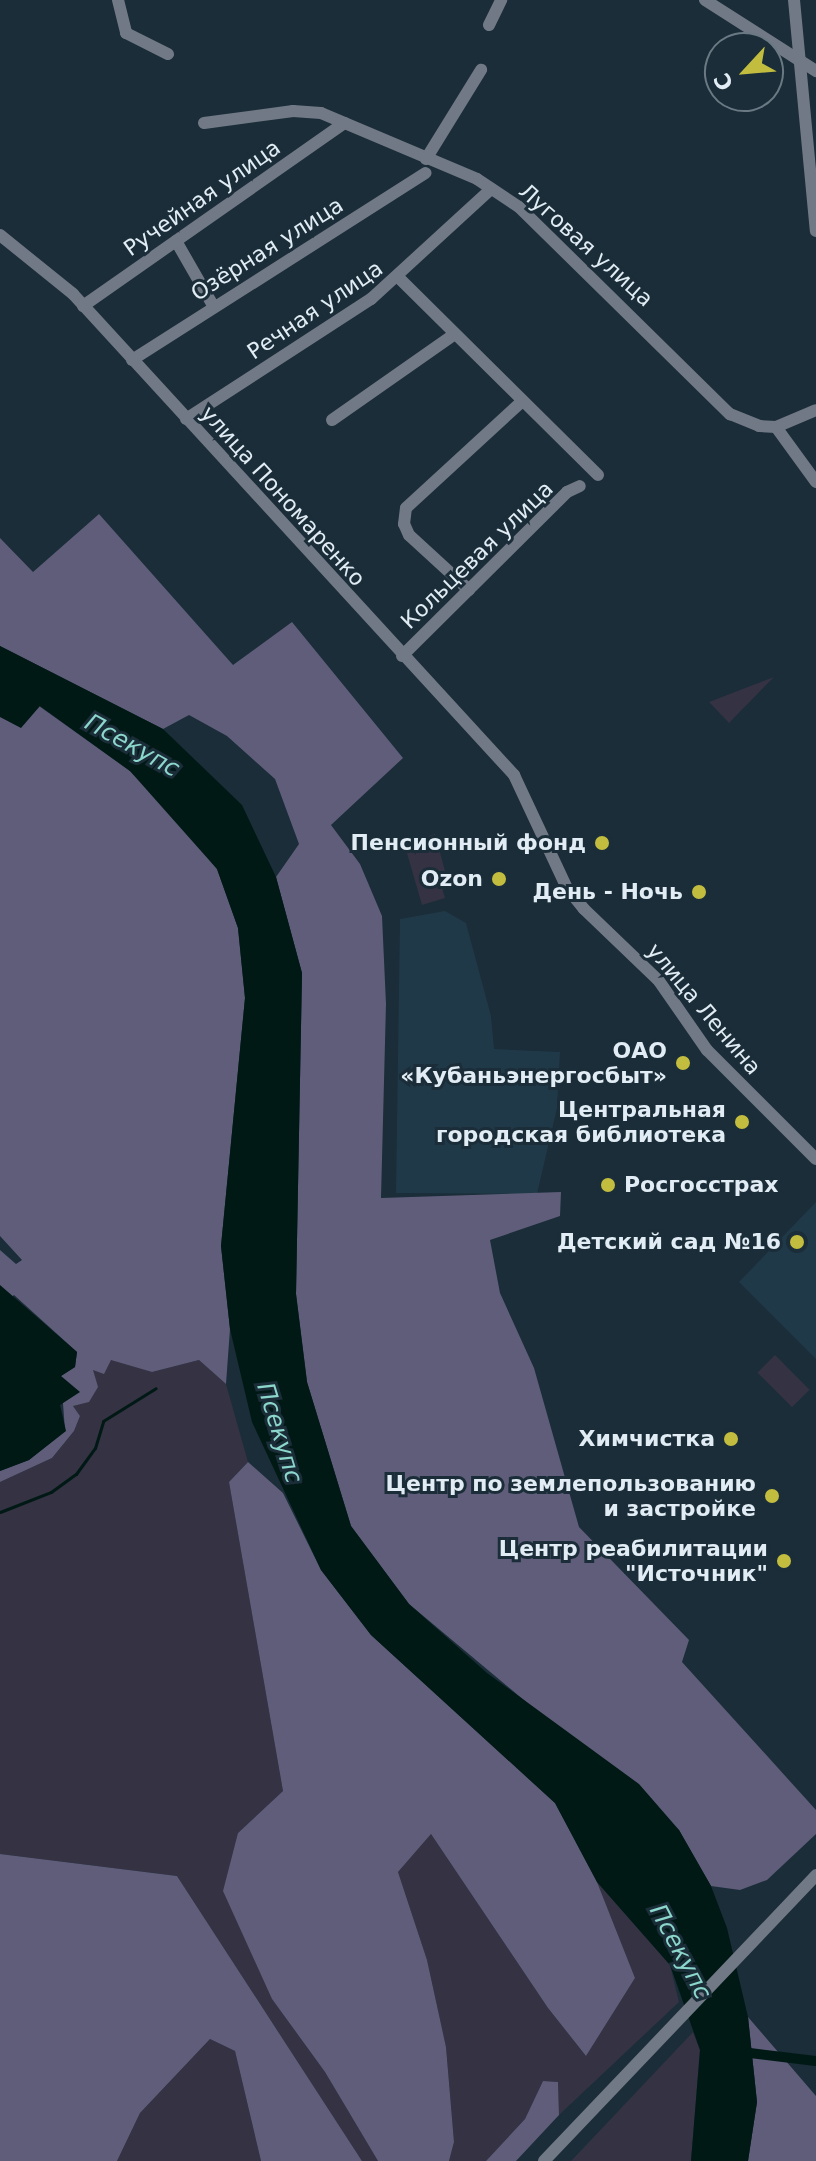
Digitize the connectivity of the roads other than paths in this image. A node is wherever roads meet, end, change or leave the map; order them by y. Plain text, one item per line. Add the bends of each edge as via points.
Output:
1 (118, 0) edge
2 (501, 0) edge
3 (705, 0) edge
4 (794, 0) edge
5 (489, 25) dead end
6 (168, 54) dead end
7 (803, 62) junction
8 (481, 70) dead end
9 (816, 71) edge
10 (204, 123) dead end
11 (344, 123) junction
12 (426, 159) junction
13 (425, 173) dead end
14 (491, 189) junction
15 (816, 231) edge
16 (0, 235) edge
17 (176, 241) junction
18 (399, 278) junction
19 (83, 306) junction
20 (214, 307) junction
21 (452, 336) junction
22 (132, 360) junction
23 (520, 403) junction
24 (816, 410) edge
25 (186, 419) junction
26 (332, 420) dead end
27 (776, 427) junction
28 (598, 475) dead end
29 (816, 480) edge
30 (580, 486) dead end
31 (469, 590) junction
32 (402, 656) junction
33 (527, 794) joint
34 (816, 1159) edge
35 (816, 1875) edge
36 (544, 2161) edge

1 - 6 street via 126,33
2 - 5 street
3 - 7 street
4 - 7 street
7 - 9 street
7 - 15 street
8 - 12 street
10 - 11 street, Луговая улица via 293,111 321,113
11 - 12 street, Луговая улица
11 - 17 street, Ручейная улица
12 - 14 street, Луговая улица
13 - 20 street, Озёрная улица
14 - 18 street, Речная улица
14 - 27 street, Луговая улица via 519,207 623,304 730,414
16 - 19 street, улица Пономаренко via 51,271
17 - 19 street, Ручейная улица
17 - 20 street
18 - 21 street
18 - 25 street, Речная улица
19 - 22 street, улица Пономаренко
20 - 22 street, Озёрная улица
21 - 23 street
21 - 26 street
22 - 25 street, улица Пономаренко
23 - 28 street
23 - 31 street via 406,508 409,535
24 - 27 street
25 - 32 street, улица Пономаренко
27 - 29 street
30 - 31 street, Кольцевая улица via 567,492
31 - 32 street, Кольцевая улица
32 - 33 street, улица Пономаренко
33 - 34 street, улица Ленина via 567,888 659,981 707,1050
35 - 36 street

